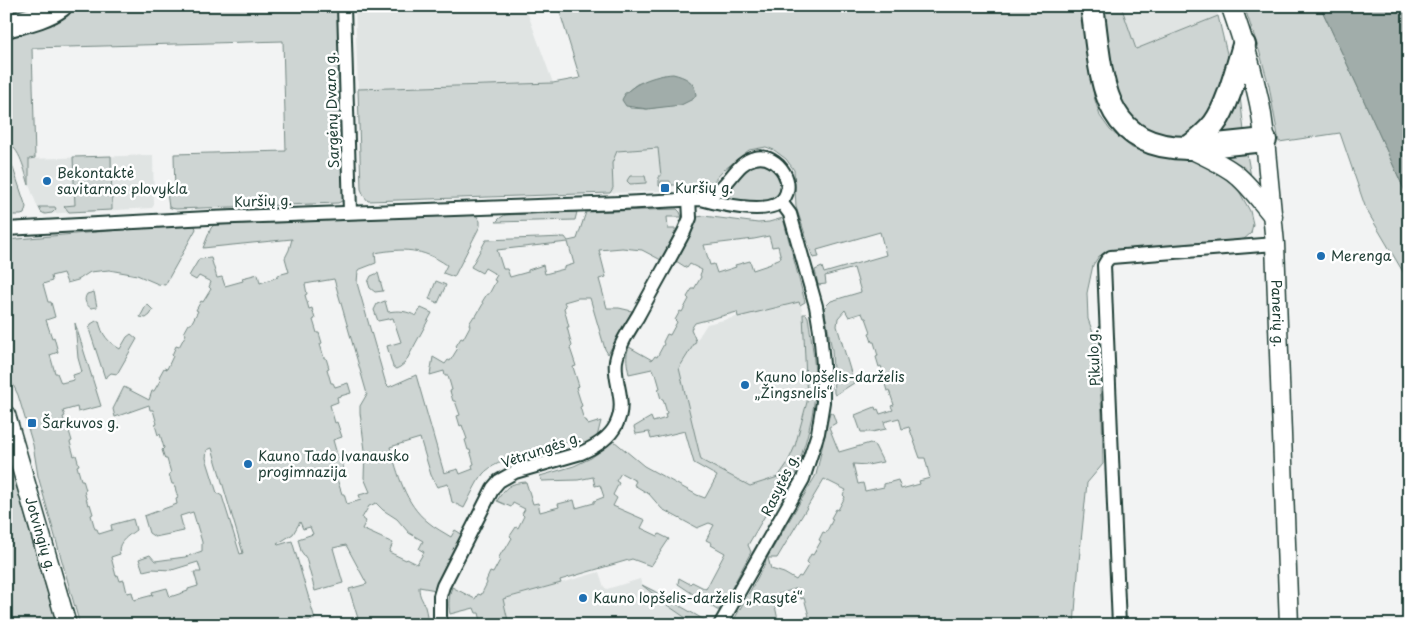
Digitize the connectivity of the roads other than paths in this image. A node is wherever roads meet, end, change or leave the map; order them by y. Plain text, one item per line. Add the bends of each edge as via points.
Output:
1 (60, 6) edge
2 (344, 6) edge
3 (1092, 6) edge
4 (1231, 6) edge
5 (6, 26) edge
6 (1244, 45) junction
7 (1265, 140) junction
8 (1188, 148) junction
9 (695, 199) junction
10 (781, 202) junction
11 (350, 212) junction
12 (1273, 216) junction
13 (6, 229) edge
14 (1275, 244) junction
15 (6, 415) edge
16 (67, 625) edge
17 (440, 625) edge
18 (720, 625) edge
19 (1120, 625) edge
20 (1289, 625) edge

1 - 5 highway
2 - 11 street, Sargėnų Dvaro g.
3 - 8 highway via 1104,87 1115,114 1126,127 1144,139 1160,145
4 - 6 main road, Panerių g.
6 - 7 main road, Panerių g.
6 - 8 highway via 1221,112 1205,134
7 - 8 highway
7 - 12 main road, Panerių g.
8 - 12 main road via 1234,173
9 - 10 street, Kuršių g. via 748,208 764,208
9 - 10 street, Kuršių g. via 721,188 745,162 762,157 777,163 783,170 787,187
9 - 11 street, Kuršių g.
9 - 17 street, Vėtrungės g. via 684,232 616,360 621,409 616,425 602,442 591,449 499,480 447,577 440,596
10 - 18 street, Rasytės g. via 790,214 816,306 823,365 823,402 818,433 802,479
11 - 13 street, Kuršių g.
12 - 14 main road, Panerių g.
14 - 19 street, Pikulo g. via 1111,257 1104,265
14 - 20 main road, Panerių g.
15 - 16 main road, Jotvingių g.

